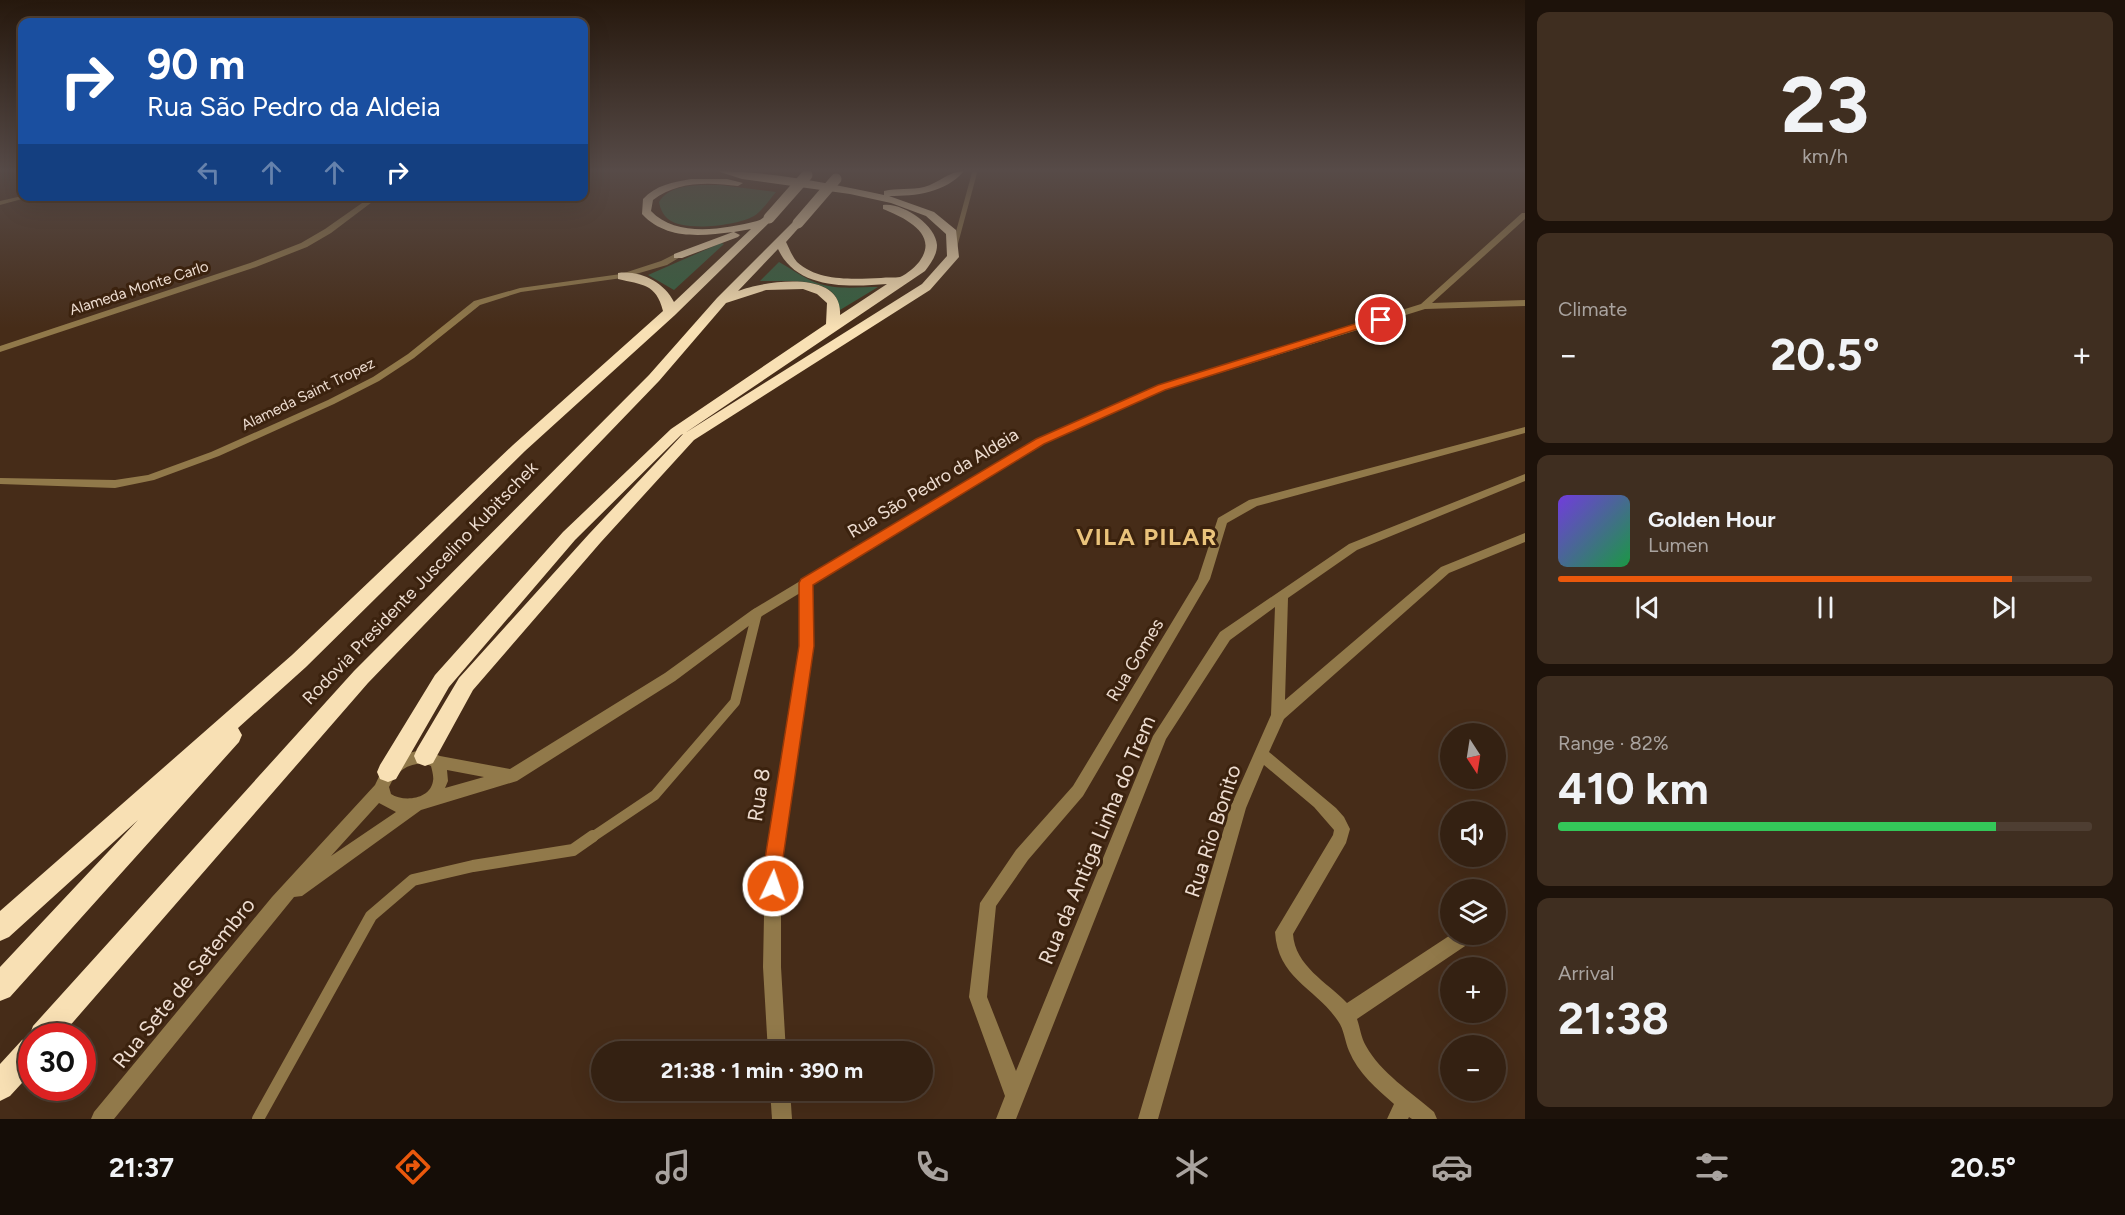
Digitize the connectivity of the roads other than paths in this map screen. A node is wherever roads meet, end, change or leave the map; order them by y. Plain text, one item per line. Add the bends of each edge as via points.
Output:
1 (339, 223) edge
2 (660, 223) edge
3 (755, 223) edge
4 (760, 223) edge
5 (764, 223) edge
6 (798, 223) edge
7 (918, 223) edge
8 (942, 223) edge
9 (961, 223) edge
10 (1517, 223) edge
11 (673, 229) junction
12 (780, 241) junction
13 (955, 245) junction
14 (678, 256) junction
15 (622, 276) junction
16 (900, 280) junction
17 (721, 301) junction
18 (1525, 303) edge
19 (1425, 306) junction
20 (670, 312) junction
21 (831, 326) junction
22 (0, 349) edge
23 (1525, 430) edge
24 (1525, 477) edge
25 (0, 481) edge
26 (1525, 537) edge
27 (806, 583) junction
28 (1282, 596) junction
29 (757, 613) junction
30 (299, 661) junction
31 (1278, 715) junction
32 (1261, 754) junction
33 (432, 759) junction
34 (512, 776) junction
35 (385, 780) junction
36 (424, 802) junction
37 (278, 903) junction
38 (0, 928) edge
39 (1451, 945) edge
40 (0, 987) edge
41 (1346, 1015) junction
42 (55, 1023) edge
43 (776, 1041) edge
44 (18, 1066) edge
45 (0, 1086) edge
46 (1014, 1093) junction
47 (781, 1101) edge
48 (1402, 1110) edge
49 (101, 1119) edge
50 (258, 1119) edge
51 (782, 1119) edge
52 (1006, 1119) edge
53 (1148, 1119) edge
54 (1427, 1119) edge

1 - 22 street, Alameda Monte Carlo via 304,245 253,265
2 - 11 highway
3 - 11 highway via 715,231
4 - 14 highway
5 - 20 highway, Rodovia Presidente Juscelino Kubitschek
6 - 12 highway, Rodovia Presidente Juscelino Kubitschek, bridge
7 - 16 highway via 931,238 930,254 925,263
8 - 13 highway via 950,230
9 - 13 lane
10 - 19 street, Rua São Pedro da Aldeia
11 - 14 highway via 681,248
12 - 16 highway via 792,264 822,278 857,283
12 - 17 highway, Rodovia Presidente Juscelino Kubitschek
13 - 33 highway via 949,265 926,287 689,437 466,684
14 - 15 street, Alameda Saint Tropez
15 - 20 highway via 655,285 667,299
15 - 25 street, Alameda Saint Tropez via 520,290 477,303 376,379 215,454 150,478 115,484
16 - 21 highway
17 - 21 highway via 766,286 806,287 832,302
17 - 42 highway, Rodovia Presidente Juscelino Kubitschek via 654,378 362,676
18 - 19 street
19 - 27 street, Rua São Pedro da Aldeia via 1162,388 1040,441
20 - 30 highway, Rodovia Presidente Juscelino Kubitschek via 519,448
21 - 35 highway via 676,432 569,536 442,681
23 - 46 street, Rua Gomes via 1253,503 1222,521 1204,579 1078,790 1022,855 988,903 978,997
24 - 28 street, Rua da Antiga Linha do Trem via 1353,547
26 - 31 street, Rua Rio Bonito via 1445,570
27 - 29 street, Rua São Pedro da Aldeia
27 - 43 street, Rua 8 via 807,646 773,865
28 - 31 street
28 - 46 street, Rua da Antiga Linha do Trem via 1225,636 1160,736
29 - 34 street, Rua São Pedro da Aldeia via 669,677
29 - 50 lane via 735,702 655,795 573,850 413,880 371,916
30 - 38 highway
30 - 40 highway
31 - 32 street, Rua Rio Bonito
32 - 41 street via 1337,818 1342,828 1340,838 1284,932 1283,941 1299,969
32 - 53 street, Rua Rio Bonito via 1238,808
33 - 34 street
33 - 35 street via 412,757 399,763
33 - 36 street via 443,775 438,789
34 - 36 street, Rua São Pedro da Aldeia
35 - 36 street via 384,798 393,806 406,808
35 - 37 street, Rua Sete de Setembro
36 - 37 street, Rua Sete de Setembro
37 - 49 street, Rua Sete de Setembro
39 - 41 street
41 - 48 street via 1360,1054
44 - 45 highway
46 - 52 street, Rua da Antiga Linha do Trem
47 - 51 street
48 - 54 street

